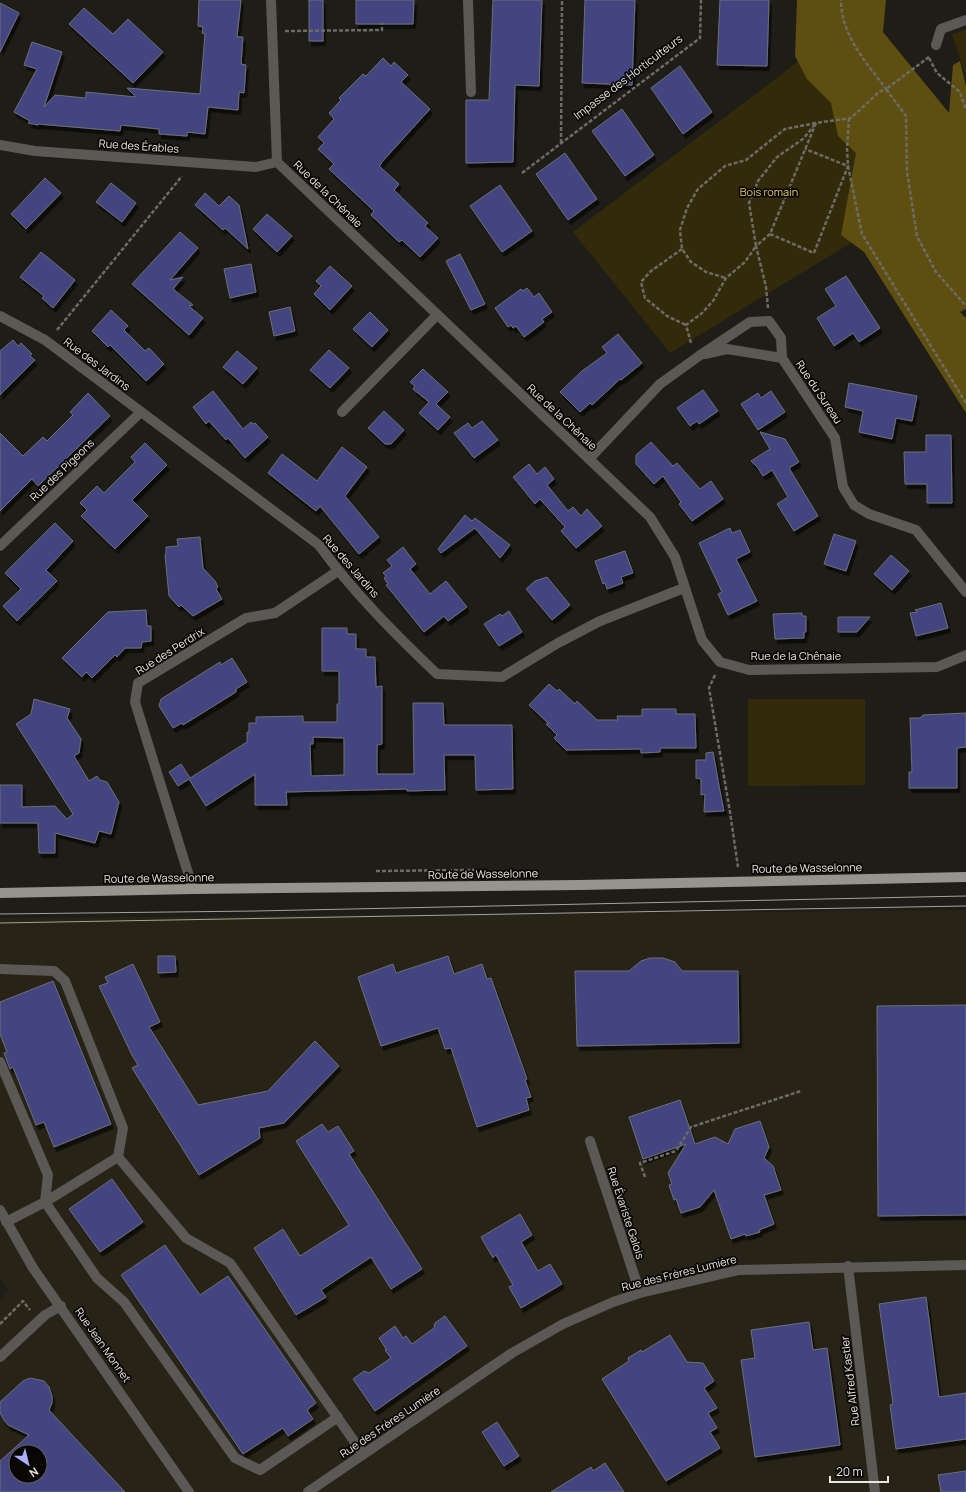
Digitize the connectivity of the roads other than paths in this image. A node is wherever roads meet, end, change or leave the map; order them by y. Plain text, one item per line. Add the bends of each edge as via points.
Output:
1 (271, 0) edge
2 (468, 0) edge
3 (966, 20) edge
4 (936, 45) road end
5 (471, 92) dead end
6 (0, 145) edge
7 (277, 162) junction
8 (437, 315) junction
9 (0, 316) edge
10 (699, 356) junction
11 (782, 358) junction
12 (141, 412) junction
13 (342, 412) dead end
14 (589, 459) junction
15 (0, 546) edge
16 (338, 571) junction
17 (684, 588) junction
18 (966, 592) edge
19 (966, 655) edge
20 (966, 877) edge
21 (193, 889) junction
22 (0, 893) edge
23 (0, 969) edge
24 (0, 1062) edge
25 (590, 1141) dead end
26 (118, 1157) junction
27 (44, 1202) junction
28 (0, 1210) edge
29 (6, 1222) junction
30 (966, 1265) edge
31 (848, 1266) junction
32 (640, 1293) junction
33 (61, 1306) junction
34 (0, 1357) edge
35 (338, 1417) junction
36 (363, 1454) junction
37 (190, 1492) edge
38 (308, 1492) edge
39 (875, 1492) edge

1 - 7 street, Rue de la Chênaie
2 - 5 street
3 - 4 street via 941,29
6 - 7 street, Rue des Érables via 35,151 256,167
7 - 8 street, Rue de la Chênaie
8 - 13 street
8 - 14 street, Rue de la Chênaie
9 - 12 street, Rue des Jardins via 48,342
10 - 11 street, Rue du Sureau via 727,349
10 - 11 street, Rue du Sureau via 750,322 769,321 781,338
10 - 14 street, Rue du Sureau via 660,384
11 - 18 street, Rue du Sureau via 835,438 843,487 854,505 869,514 916,530
12 - 15 street, Rue des Pigeons
12 - 16 street, Rue des Jardins via 319,545
14 - 17 street, Rue de la Chênaie via 650,517 675,557
16 - 17 street, Rue des Jardins via 398,637 437,674 502,677 600,621
16 - 21 street, Rue des Perdrix via 275,613 246,618 138,683 135,702
17 - 19 street, Rue de la Chênaie via 702,640 720,662 749,670 937,667
20 - 21 main road, Route de Wasselonne via 587,885
21 - 22 main road, Route de Wasselonne
23 - 26 street via 54,971 65,981 122,1128
24 - 27 street via 48,1175
25 - 32 street, Rue Évariste Galois
26 - 27 street
26 - 35 street via 186,1238 230,1263
27 - 29 street
27 - 35 street via 97,1278 124,1302 235,1458 260,1470
28 - 29 street, Rue Jean Monnet
29 - 33 street, Rue Jean Monnet via 33,1268
30 - 31 street, Rue des Frères Lumière
31 - 32 street, Rue des Frères Lumière via 738,1270
31 - 39 street, Rue Alfred Kastler
32 - 36 street, Rue des Frères Lumière via 563,1324 512,1353
33 - 34 street via 45,1315
33 - 37 street, Rue Jean Monnet
35 - 36 street
36 - 38 street, Rue des Frères Lumière

